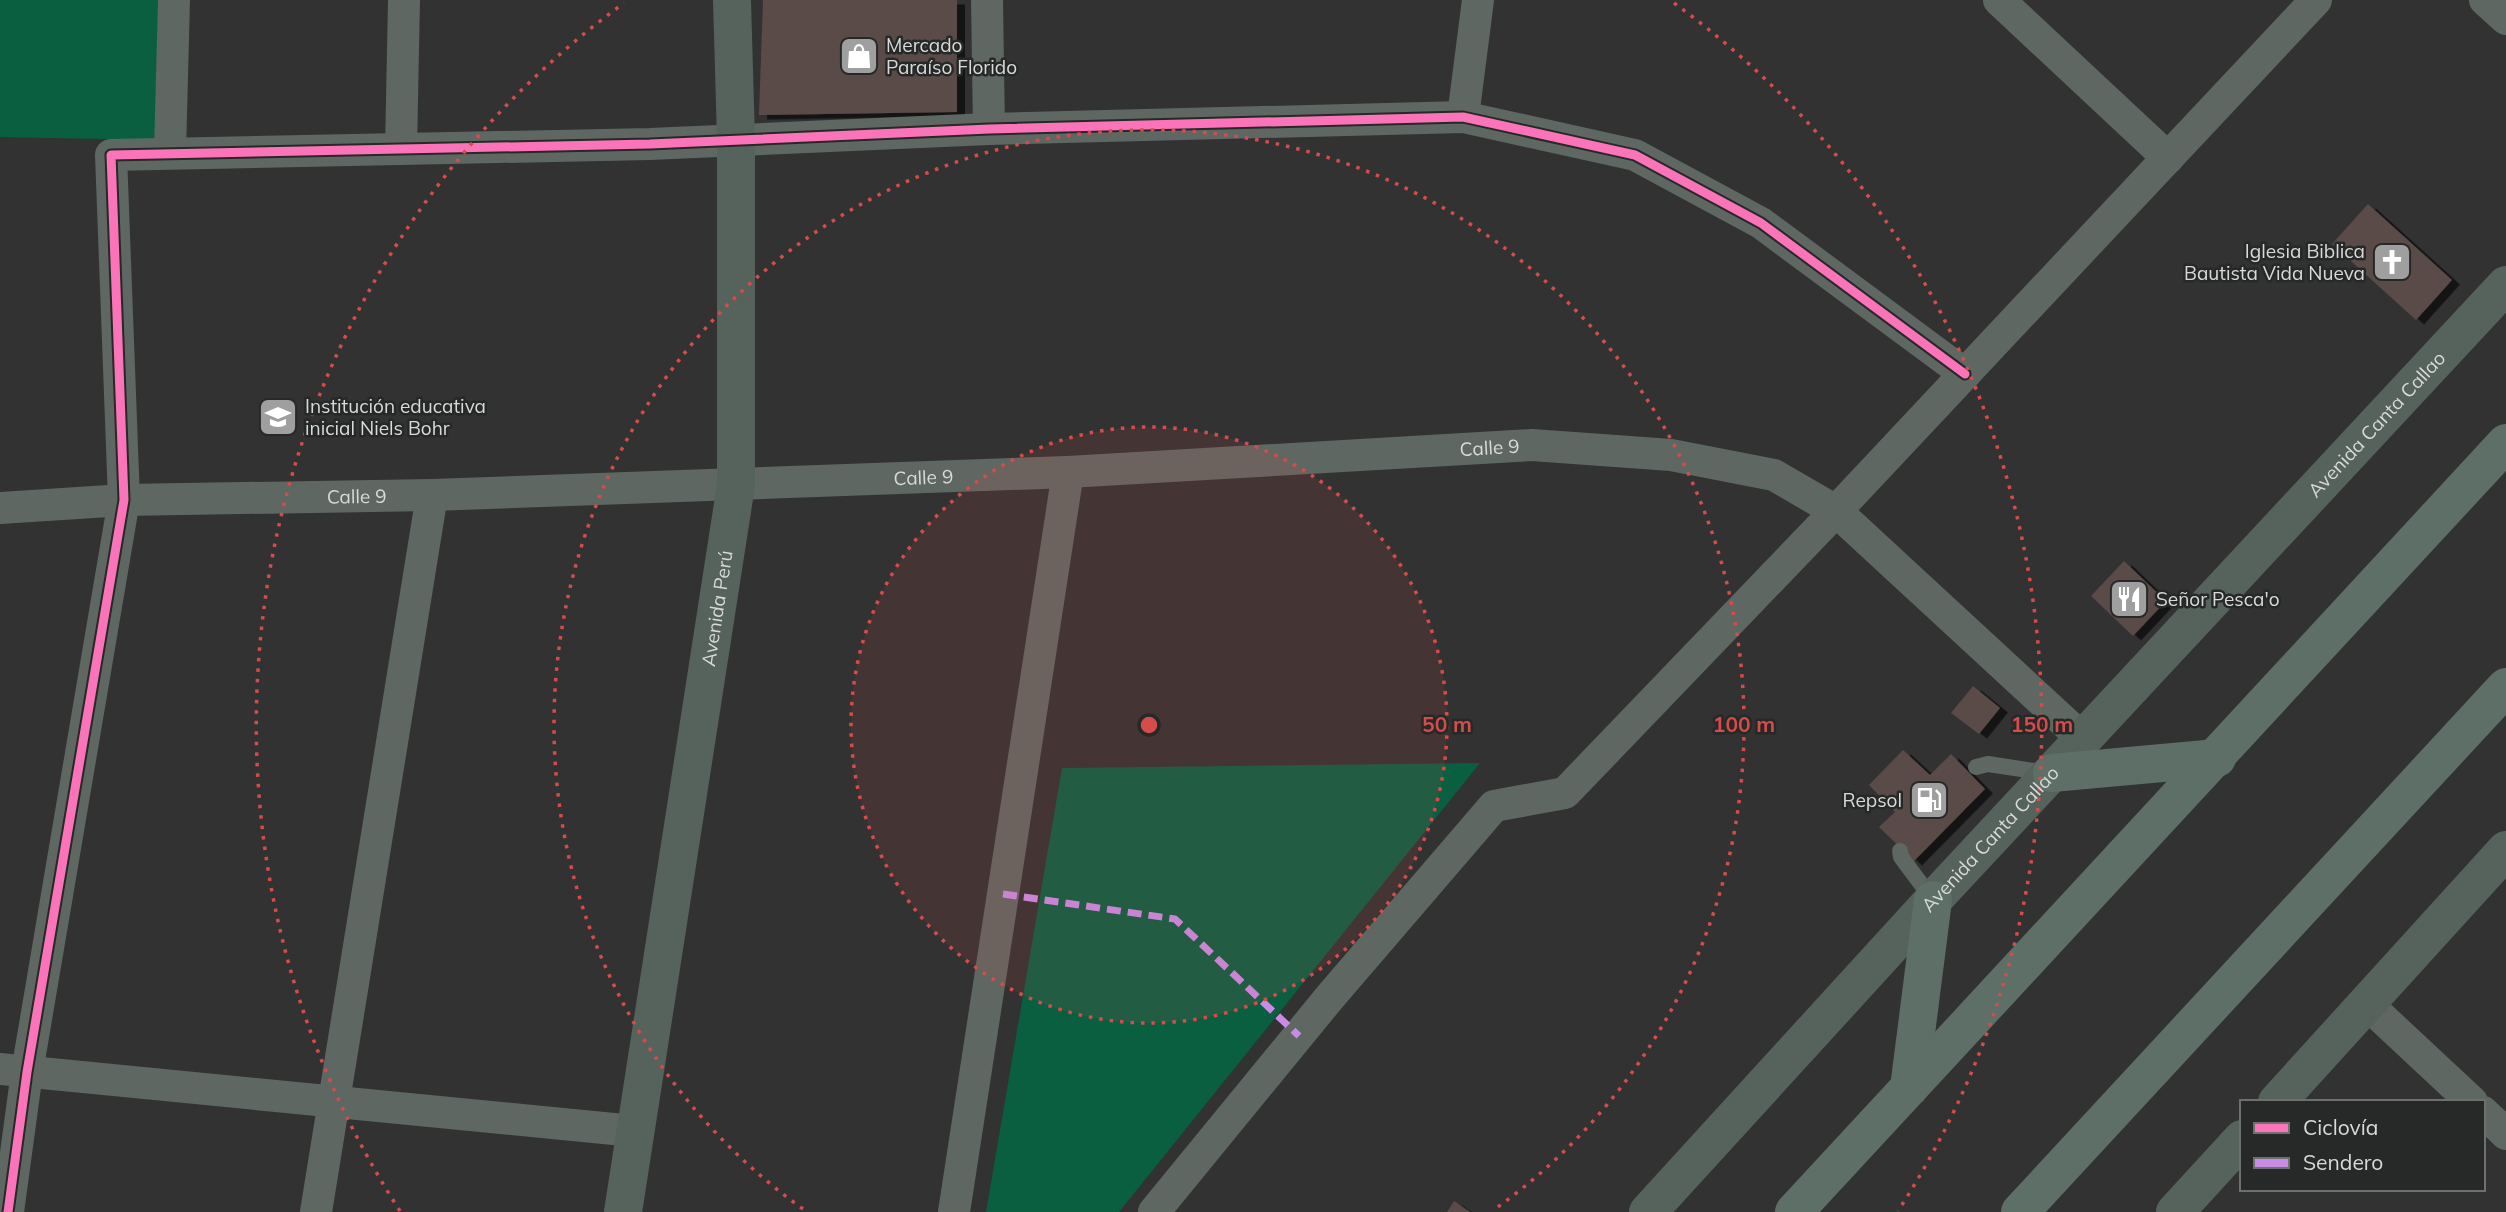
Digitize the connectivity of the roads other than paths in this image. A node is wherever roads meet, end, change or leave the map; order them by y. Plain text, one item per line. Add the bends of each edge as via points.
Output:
1 (174, 0) edge
2 (404, 0) edge
3 (732, 0) edge
4 (987, 0) edge
5 (1478, 0) edge
6 (1999, 0) edge
7 (2316, 0) edge
8 (2485, 0) edge
9 (2506, 19) edge
10 (1463, 117) junction
11 (989, 129) junction
12 (736, 139) junction
13 (401, 149) junction
14 (170, 153) junction
15 (2168, 158) junction
16 (2506, 285) edge
17 (1965, 374) junction
18 (2506, 443) edge
19 (1068, 472) junction
20 (736, 485) junction
21 (432, 495) junction
22 (124, 500) junction
23 (0, 508) edge
24 (1836, 511) junction
25 (2506, 687) edge
26 (2083, 739) junction
27 (2217, 758) junction
28 (1976, 767) dead end
29 (2052, 773) junction
30 (2506, 850) edge
31 (1900, 851) dead end
32 (1933, 900) junction
33 (2367, 1004) junction
34 (14, 1071) edge
35 (1909, 1088) junction
36 (2279, 1100) edge
37 (2470, 1100) edge
38 (332, 1103) junction
39 (2485, 1114) edge
40 (634, 1131) junction
41 (2506, 1133) edge
42 (2240, 1141) edge
43 (8, 1212) edge
44 (316, 1212) edge
45 (623, 1212) edge
46 (954, 1212) edge
47 (1154, 1212) edge
48 (1648, 1212) edge
49 (1794, 1212) edge
50 (2020, 1212) edge
51 (2175, 1212) edge

1 - 14 street
2 - 13 street
3 - 12 main road, Avenida Perú
4 - 11 street
5 - 10 street
6 - 15 street
7 - 15 street
8 - 9 street
10 - 11 street
10 - 17 street via 1634,155 1762,223
11 - 12 street
12 - 13 street
12 - 20 main road, Avenida Perú
13 - 14 street
14 - 22 street via 111,155
15 - 17 street
16 - 26 main road, Avenida Canta Callao
17 - 24 street
18 - 27 highway
19 - 20 street, Calle 9
19 - 24 street, Calle 9 via 1532,445 1671,455 1774,475
19 - 46 street
20 - 21 street, Calle 9
20 - 40 main road, Avenida Perú
21 - 22 street, Calle 9
21 - 38 street
22 - 23 street, Calle 9
22 - 34 street
24 - 26 street, Calle 9
24 - 47 street via 1565,793 1494,806
25 - 50 highway
26 - 29 main road, Avenida Canta Callao
27 - 29 highway
27 - 35 highway
28 - 29 lane via 1988,764
29 - 32 main road, Avenida Canta Callao
30 - 33 main road
31 - 32 lane
32 - 35 highway
32 - 48 main road, Avenida Canta Callao
33 - 36 main road
33 - 37 street
34 - 38 street
34 - 43 street
35 - 49 highway
38 - 40 street
38 - 44 street
39 - 41 street
40 - 45 main road, Avenida Perú
42 - 51 main road

